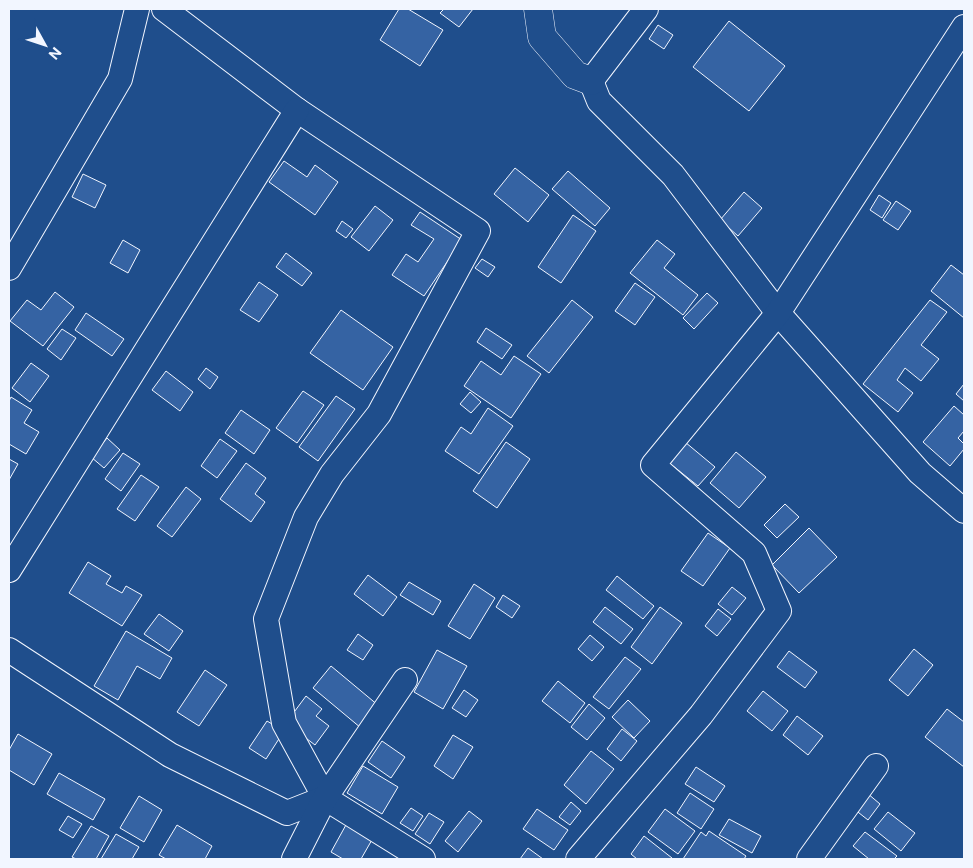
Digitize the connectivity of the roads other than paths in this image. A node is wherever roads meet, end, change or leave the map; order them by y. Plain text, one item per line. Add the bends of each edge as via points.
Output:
1 (137, 9) edge
2 (164, 9) edge
3 (538, 9) edge
4 (646, 9) edge
5 (964, 27) edge
6 (591, 81) junction
7 (297, 110) junction
8 (9, 268) edge
9 (778, 313) junction
10 (964, 511) edge
11 (9, 570) edge
12 (9, 650) edge
13 (405, 680) dead end
14 (876, 766) dead end
15 (325, 798) junction
16 (294, 859) edge
17 (423, 859) edge
18 (578, 859) edge
19 (809, 859) edge

1 - 8 street via 120,79
2 - 7 street
3 - 6 street via 542,37 575,75
4 - 6 street
5 - 9 street
6 - 9 street via 599,101 673,175
7 - 11 street
7 - 15 street via 478,231 379,414 332,474 306,517 266,619 284,723
9 - 10 street via 920,473
9 - 18 street via 653,465 754,553 779,611 701,715
12 - 15 street via 170,755 287,813
13 - 15 street
14 - 19 street
15 - 16 street
15 - 17 street

